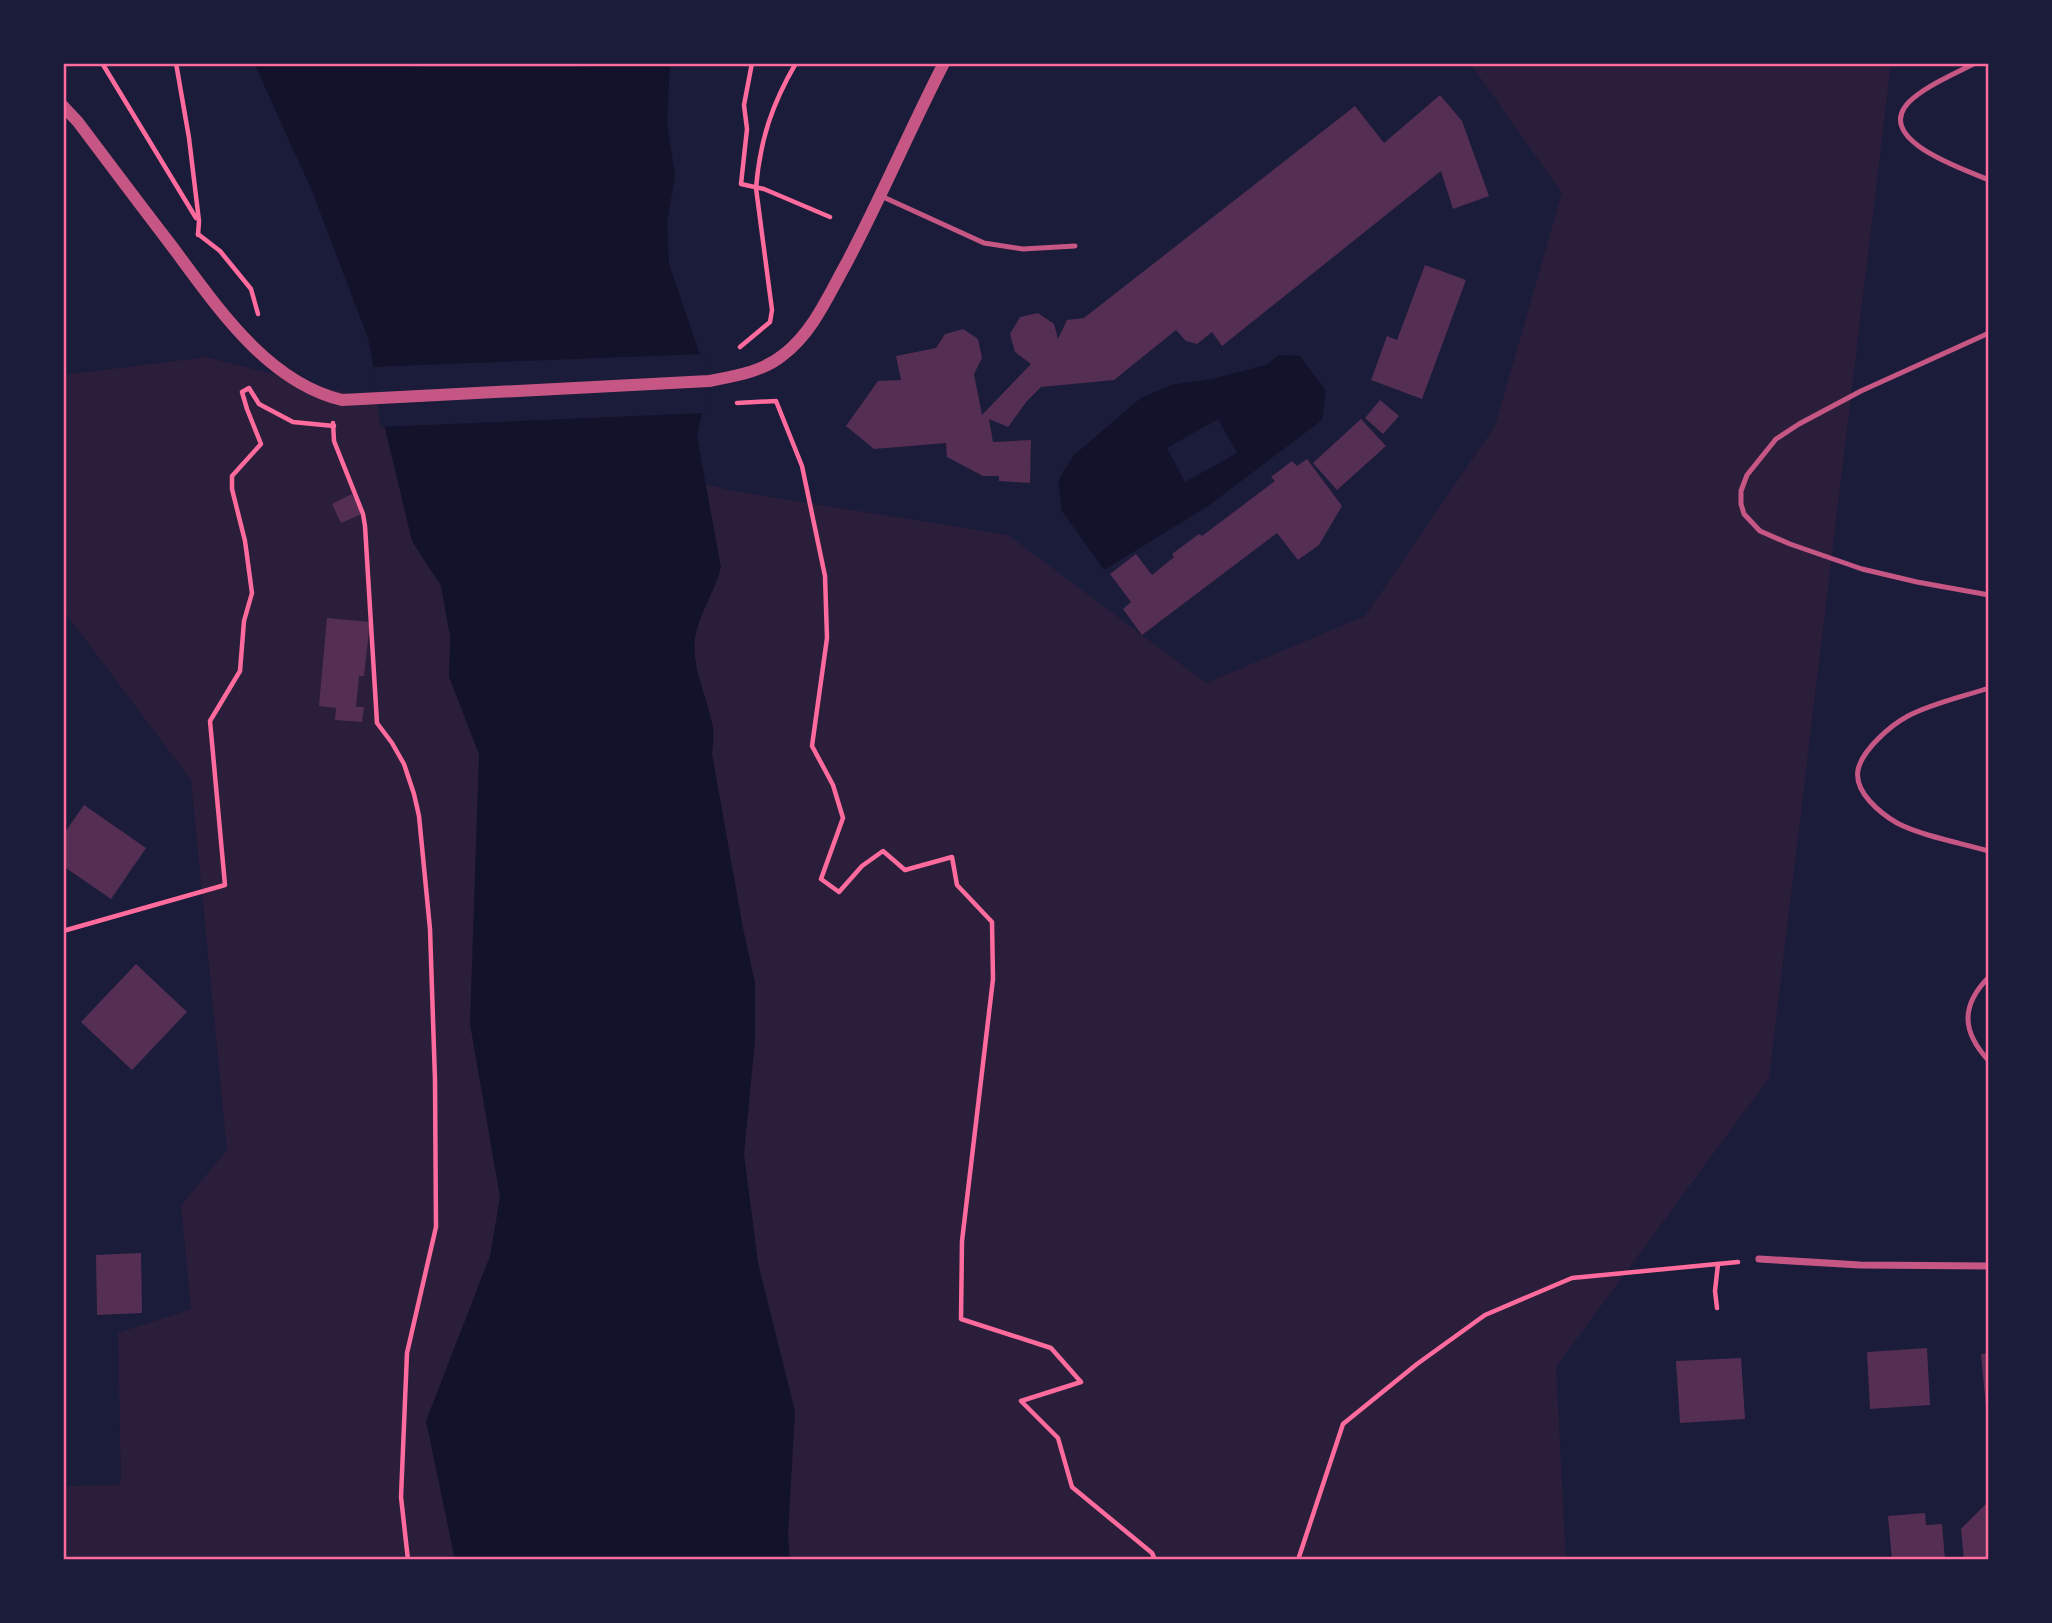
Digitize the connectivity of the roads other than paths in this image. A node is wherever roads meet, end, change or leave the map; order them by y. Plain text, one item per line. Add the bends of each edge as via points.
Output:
1 (944, 63) edge
2 (1975, 63) edge
3 (63, 106) edge
4 (1989, 180) edge
5 (881, 197) junction
6 (1075, 246) dead end
7 (1989, 333) edge
8 (1989, 595) edge
9 (1989, 688) edge
10 (1989, 851) edge
11 (1989, 977) edge
12 (1989, 1060) edge
13 (1759, 1259) road end
14 (1989, 1266) edge

1 - 5 street
2 - 4 lane via 1906,104 1901,124 1922,150
3 - 5 street via 249,344 303,384 339,399 709,381 762,368 783,356 815,322
5 - 6 lane via 984,243 1023,250
7 - 8 lane via 1799,424 1760,457 1741,491 1744,514 1760,531 1790,544 1862,569
9 - 10 lane via 1926,708 1894,725 1858,768 1861,788 1869,800 1894,821
11 - 12 lane via 1971,1003 1968,1028 1972,1041
13 - 14 street

